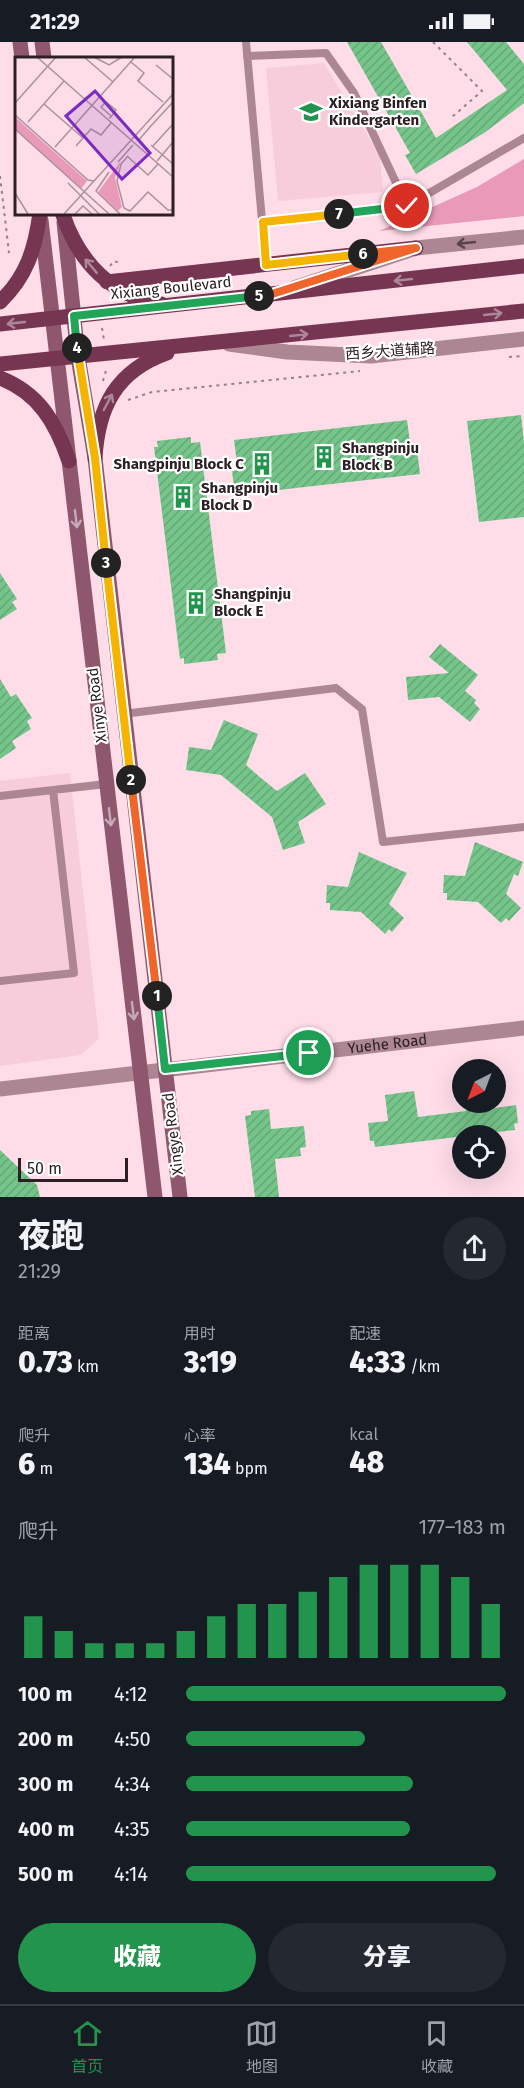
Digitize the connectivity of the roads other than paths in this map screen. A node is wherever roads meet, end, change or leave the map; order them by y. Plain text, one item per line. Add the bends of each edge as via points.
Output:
1 (20, 42) edge
2 (42, 42) edge
3 (246, 42) edge
4 (248, 56) junction
5 (22, 57) edge
6 (44, 57) edge
7 (524, 138) edge
8 (407, 206) junction
9 (40, 214) edge
10 (40, 214) edge
11 (63, 214) edge
12 (263, 222) junction
13 (524, 237) edge
14 (416, 248) junction
15 (266, 265) junction
16 (524, 266) edge
17 (107, 282) junction
18 (15, 286) junction
19 (0, 291) edge
20 (272, 294) junction
21 (0, 302) edge
22 (179, 307) junction
23 (524, 310) edge
24 (74, 316) junction
25 (52, 319) junction
26 (0, 324) edge
27 (524, 339) edge
28 (220, 343) junction
29 (185, 347) junction
30 (78, 357) junction
31 (57, 359) junction
32 (0, 364) edge
33 (0, 378) edge
34 (95, 458) junction
35 (69, 461) junction
36 (123, 714) junction
37 (106, 784) junction
38 (53, 790) junction
39 (0, 796) edge
40 (524, 827) edge
41 (0, 981) edge
42 (524, 1028) edge
43 (165, 1069) junction
44 (140, 1072) junction
45 (0, 1089) edge
46 (155, 1197) edge
47 (180, 1197) edge

1 - 5 main road
2 - 6 main road
3 - 4 lane
4 - 8 lane via 326,53 354,93
4 - 12 lane
7 - 8 lane
8 - 12 lane
9 - 18 main road via 34,250
10 - 25 main road, Xinye Road
17 -> 11 main road via 76,247
11 - 24 main road, Xingye Road
12 - 15 lane
13 -> 14 street
14 - 15 main road
14 - 20 street
15 - 17 main road
16 -> 20 main road, Xixiang Boulevard
17 - 22 main road via 141,299
18 - 19 main road
18 - 21 main road
20 - 22 main road, Xixiang Boulevard
22 - 24 main road, Xixiang Boulevard
28 -> 23 main road
24 - 25 main road, Xixiang Boulevard
24 - 30 main road, Xingye Road
25 -> 26 main road, Xixiang Boulevard
25 - 31 main road, Xinye Road
27 - 28 street, 西乡大道辅路 via 371,356 286,352
28 - 29 main road
29 - 30 main road via 106,360
34 -> 29 main road via 99,420 119,384 154,357
30 - 31 main road
30 - 34 main road, Xingye Road
31 - 32 main road
31 - 35 main road, Xinye Road
33 - 35 main road via 28,392 40,404 52,420
34 - 36 main road, Xingye Road
35 -> 37 main road, Xinye Road
36 - 40 lane via 336,688 362,709 383,842
36 - 43 main road, Xingye Road
37 - 38 lane
37 -> 44 main road, Xinye Road
38 - 39 lane
38 - 41 lane via 74,973
42 - 43 street, Yuehe Road
43 - 44 street, Yuehe Road
43 - 47 main road, Xingye Road
44 - 45 street, Yuehe Road
44 - 46 main road, Xinye Road

